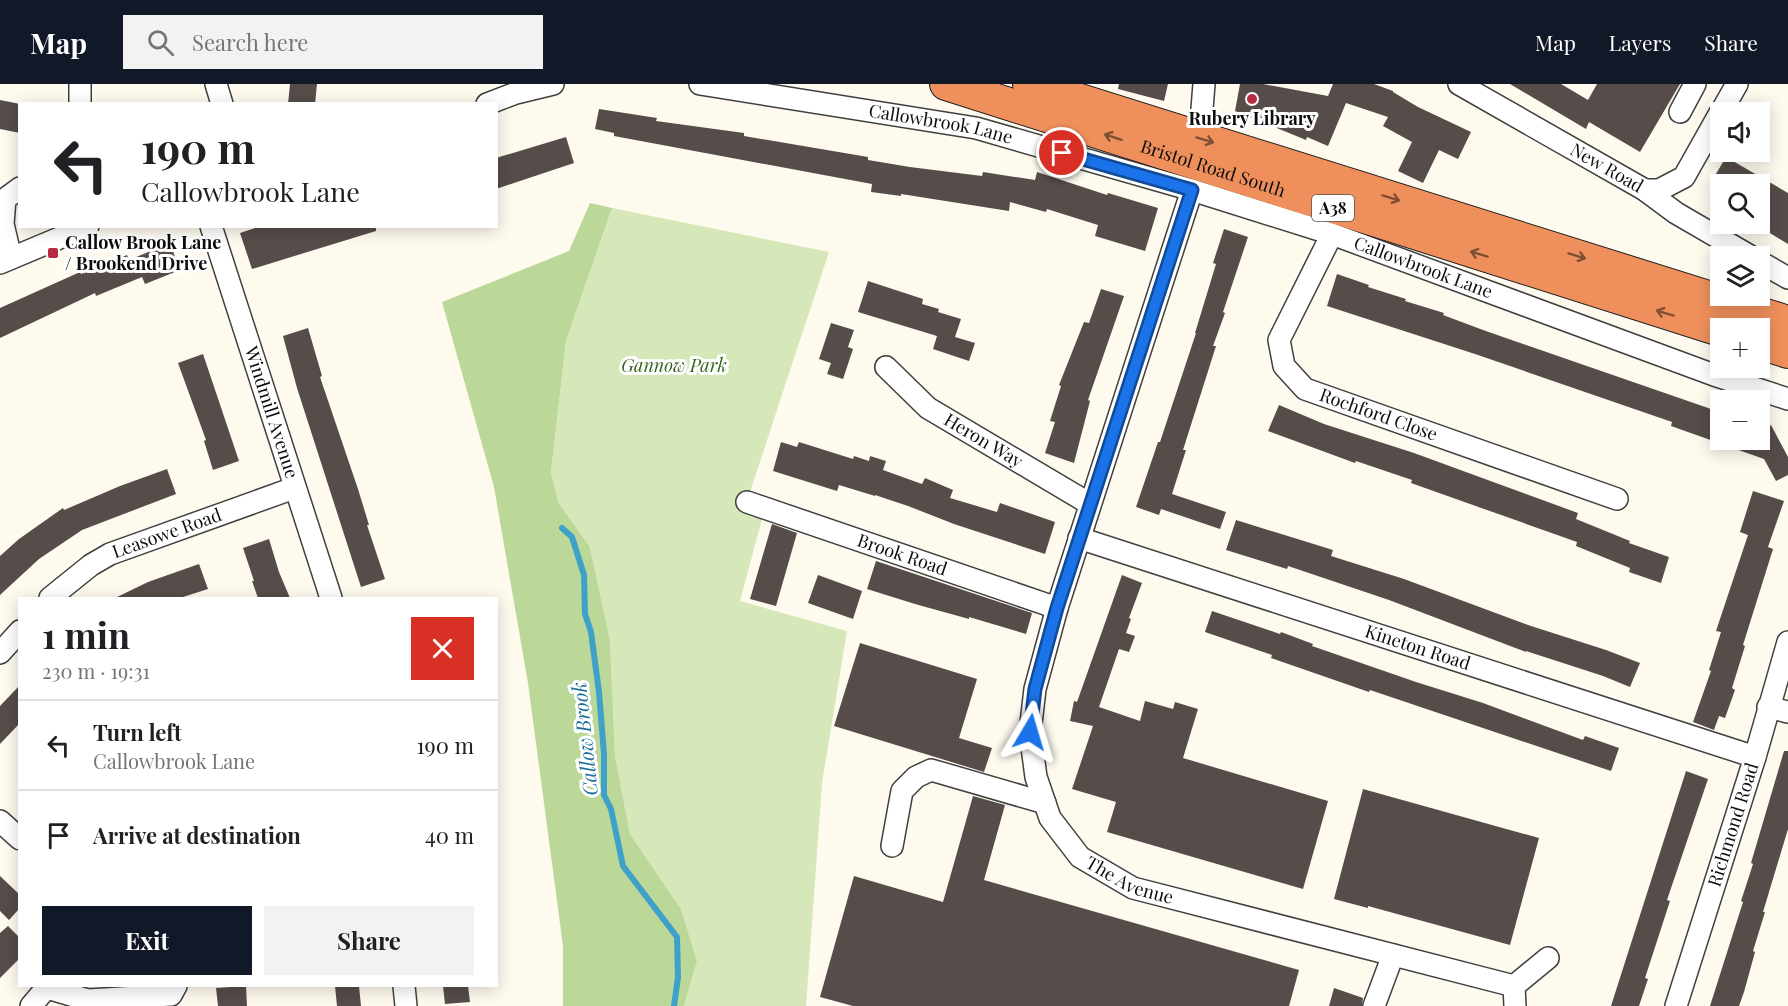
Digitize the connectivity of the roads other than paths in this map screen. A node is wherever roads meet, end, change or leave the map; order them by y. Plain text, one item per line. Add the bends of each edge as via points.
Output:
1 (80, 84) edge
2 (216, 84) edge
3 (553, 84) edge
4 (700, 84) edge
5 (946, 84) edge
6 (1029, 84) edge
7 (1204, 84) edge
8 (1459, 84) edge
9 (1695, 84) edge
10 (1737, 84) edge
11 (80, 102) edge
12 (221, 102) edge
13 (492, 102) edge
14 (1727, 102) edge
15 (1202, 109) dead end
16 (1680, 112) dead end
17 (1710, 132) edge
18 (18, 189) edge
19 (1192, 190) junction
20 (1645, 190) junction
21 (83, 228) edge
22 (212, 228) edge
23 (1332, 234) junction
24 (1733, 246) edge
25 (6, 261) edge
26 (1770, 268) edge
27 (1788, 278) edge
28 (1788, 322) edge
29 (1710, 327) edge
30 (1770, 346) edge
31 (1788, 352) edge
32 (886, 367) dead end
33 (1788, 399) edge
34 (294, 488) junction
35 (1617, 499) dead end
36 (747, 502) dead end
37 (1090, 504) junction
38 (1079, 538) junction
39 (51, 597) edge
40 (331, 597) edge
41 (1057, 608) junction
42 (18, 633) edge
43 (1788, 642) edge
44 (0, 653) edge
45 (1778, 710) edge
46 (1755, 757) junction
47 (1045, 803) junction
48 (0, 821) edge
49 (18, 837) edge
50 (892, 846) dead end
51 (1393, 955) junction
52 (1548, 958) dead end
53 (48, 987) edge
54 (175, 987) edge
55 (404, 987) edge
56 (1515, 996) edge
57 (31, 1006) edge
58 (406, 1006) edge
59 (1374, 1006) edge
60 (1676, 1006) edge

1 - 11 street
2 - 12 street
3 - 13 street
4 - 19 street, Callowbrook Lane via 976,128
29 -> 5 highway, Bristol Road South / A38
6 -> 28 highway, Bristol Road South / A38
7 - 15 street
8 - 20 street, New Road
9 - 16 street
10 - 14 street
17 - 20 street via 1684,177 1659,190
18 - 25 street via 5,199
19 - 23 street, Callowbrook Lane
19 - 37 street, The Avenue
20 - 24 street, New Road
21 - 25 street
22 - 34 street, Windmill Avenue
23 - 33 street, Callowbrook Lane
23 - 35 street, Rochford Close via 1279,340 1284,366 1305,389
26 - 27 street
30 - 31 highway
32 - 37 street, Heron Way via 927,408
34 - 39 street, Leasowe Road via 110,554
34 - 40 street, Windmill Avenue
36 - 41 street, Brook Road
37 - 38 street, The Avenue
38 - 41 street, The Avenue
38 - 46 street, Kineton Road
41 - 47 street, The Avenue via 1035,689 1030,732 1036,777
42 - 44 street
43 - 45 street, Richmond Road
45 - 46 street, Richmond Road
46 - 60 street, Richmond Road
47 - 50 street via 931,770 902,790
47 - 51 street, The Avenue via 1050,818 1080,857 1133,888
48 - 49 street
51 - 56 street, The Avenue
51 - 59 street
52 - 56 street, The Avenue
53 - 54 street via 88,1000 171,995
53 - 57 street
55 - 58 street

